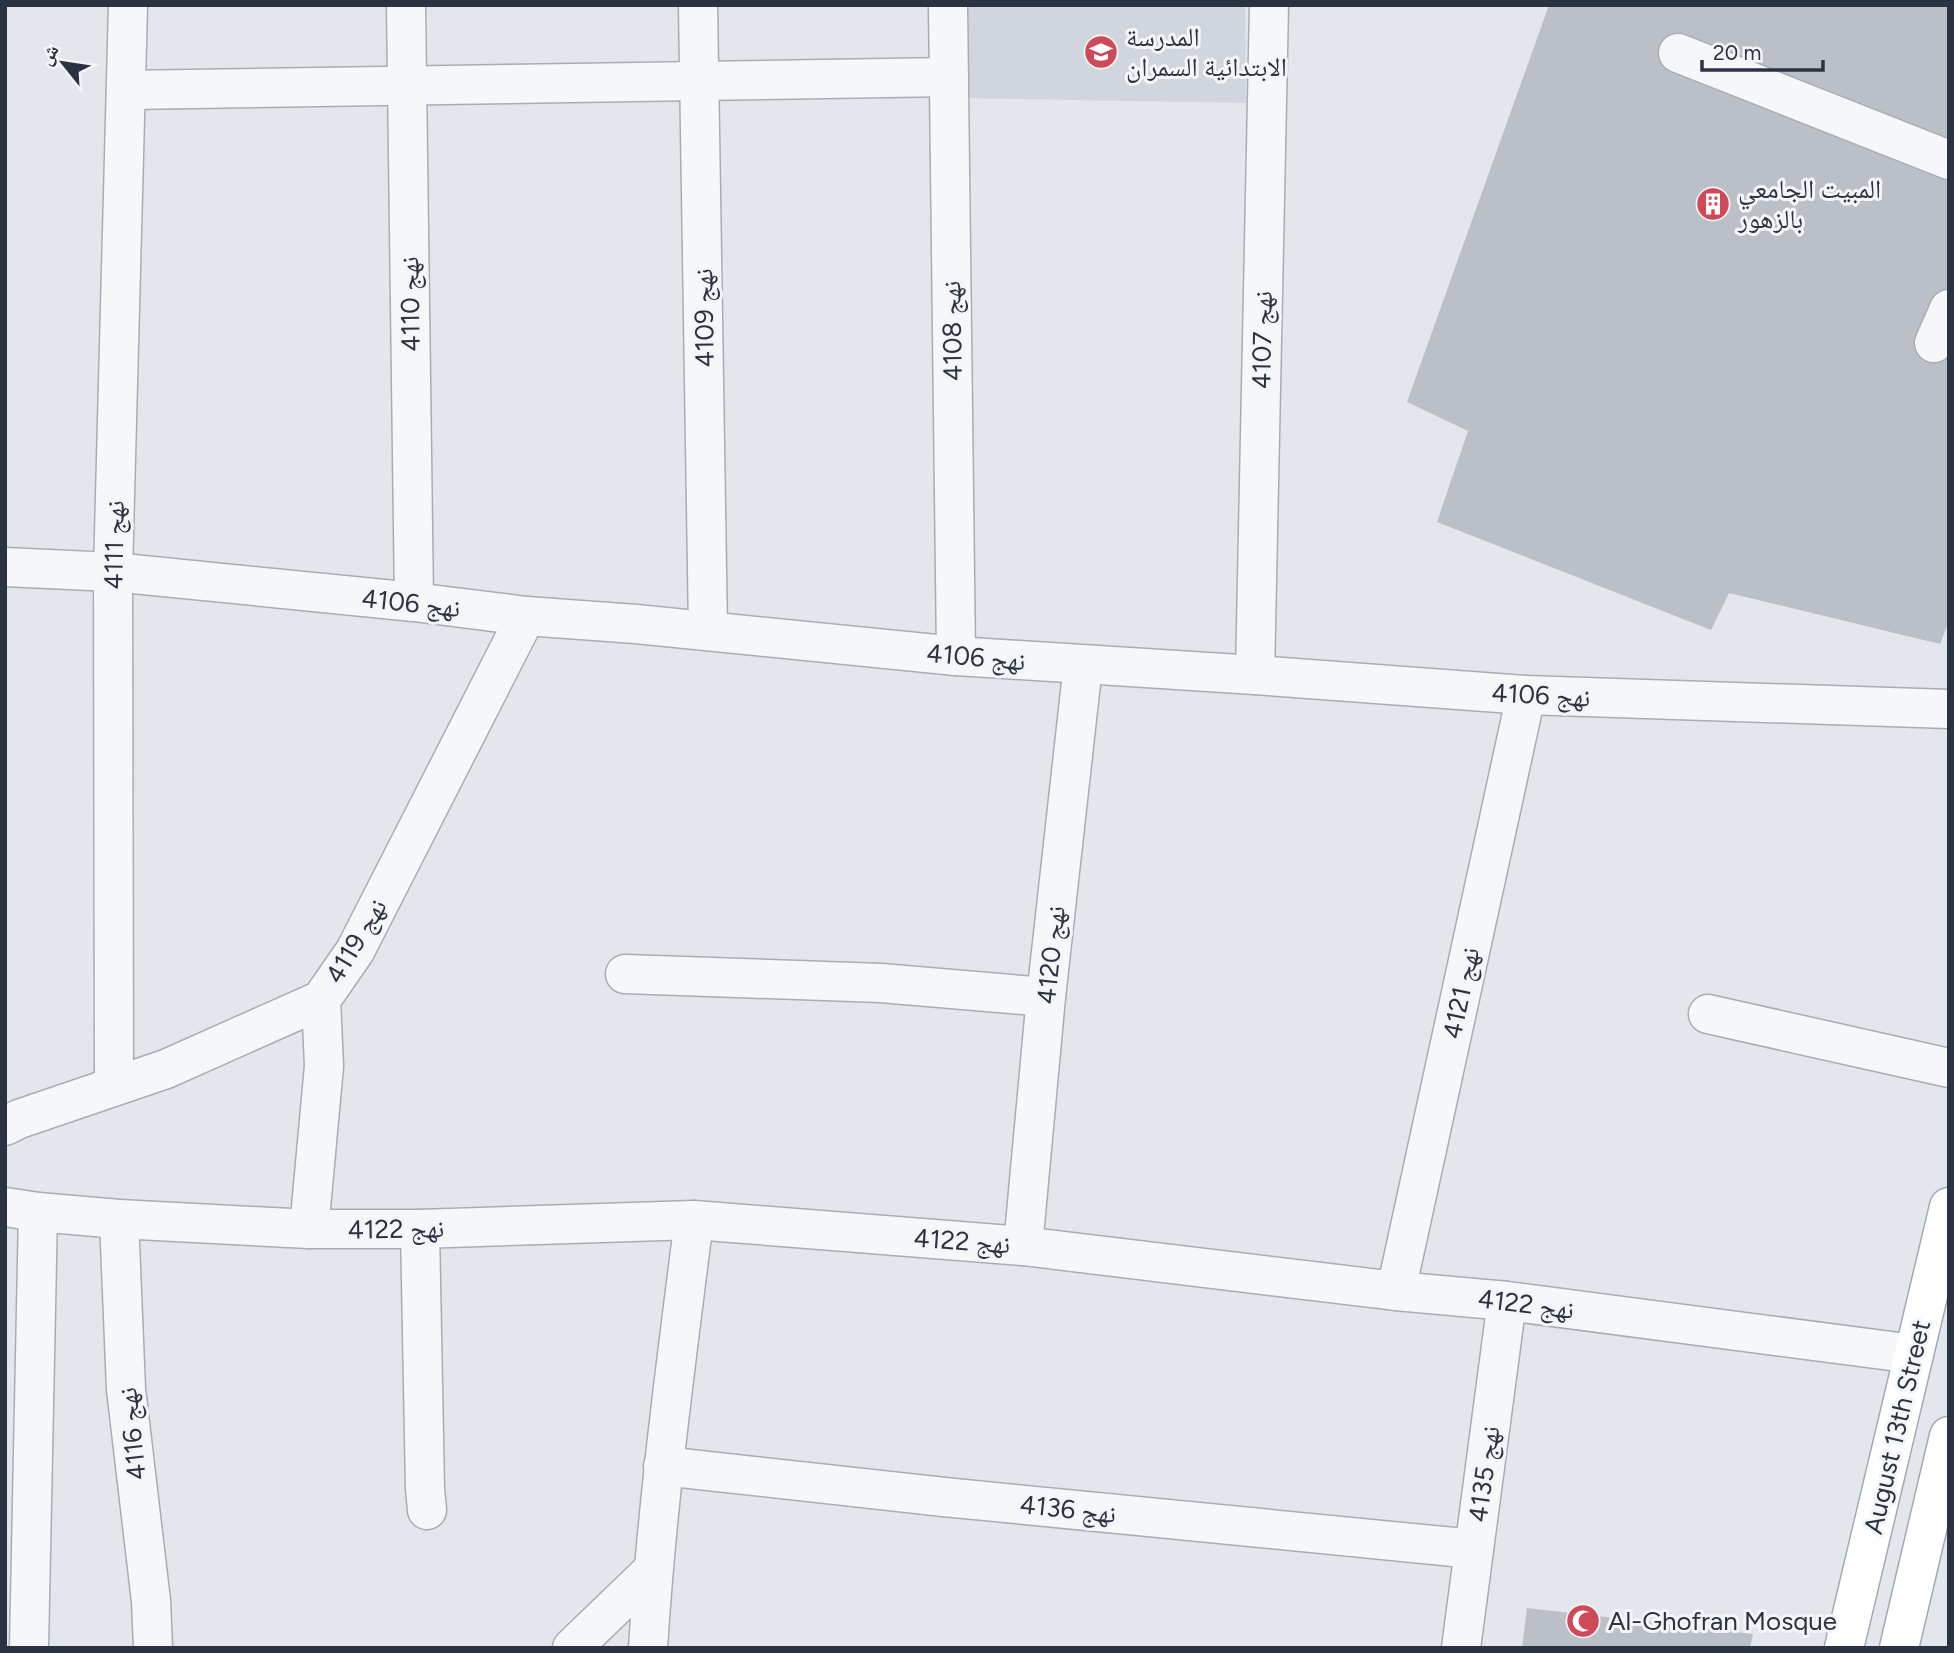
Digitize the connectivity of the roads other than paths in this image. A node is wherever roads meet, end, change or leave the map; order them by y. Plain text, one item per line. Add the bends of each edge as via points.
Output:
1 (128, 5) edge
2 (406, 5) edge
3 (698, 5) edge
4 (948, 5) edge
5 (1269, 5) edge
6 (1678, 54) dead end
7 (949, 77) junction
8 (700, 79) junction
9 (407, 87) junction
10 (125, 90) junction
11 (1949, 160) edge
12 (1949, 309) edge
13 (1934, 344) dead end
14 (5, 567) edge
15 (113, 572) junction
16 (414, 602) junction
17 (526, 617) junction
18 (708, 631) junction
19 (956, 656) junction
20 (1083, 665) junction
21 (1255, 675) junction
22 (1526, 695) junction
23 (1949, 709) edge
24 (625, 974) dead end
25 (1046, 997) junction
26 (321, 1000) junction
27 (1708, 1014) dead end
28 (1949, 1068) edge
29 (114, 1085) junction
30 (5, 1126) edge
31 (1949, 1207) edge
32 (22, 1210) edge
33 (118, 1219) junction
34 (694, 1220) junction
35 (309, 1229) junction
36 (420, 1229) junction
37 (1023, 1246) junction
38 (1396, 1291) junction
39 (1507, 1301) junction
40 (1914, 1354) junction
41 (1949, 1436) edge
42 (663, 1466) junction
43 (427, 1510) dead end
44 (1474, 1549) junction
45 (653, 1570) junction
46 (29, 1648) edge
47 (153, 1648) edge
48 (572, 1648) edge
49 (648, 1648) edge
50 (1461, 1648) edge
51 (1844, 1648) edge
52 (1899, 1648) edge

1 - 10 street, نهج 4111
2 - 9 street, نهج 4110
3 - 8 street, نهج 4109
4 - 7 street, نهج 4108
5 - 21 street, نهج 4107
6 - 11 street
7 - 8 street
7 - 19 street, نهج 4108
8 - 9 street
8 - 18 street, نهج 4109
9 - 10 street
9 - 16 street, نهج 4110
10 - 15 street, نهج 4111
12 - 13 street
14 - 15 street, نهج 4106
15 - 16 street, نهج 4106
15 - 29 street, نهج 4111
16 - 17 street, نهج 4106
17 - 18 street, نهج 4106
17 - 26 street, نهج 4119 via 355,951
18 - 19 street, نهج 4106
19 - 20 street, نهج 4106
20 - 21 street, نهج 4106
20 - 25 street, نهج 4120
21 - 22 street, نهج 4106
22 - 23 street, نهج 4106
22 - 38 street, نهج 4121
24 - 25 street via 881,983
25 - 37 street, نهج 4120
26 - 29 street, نهج 4119 via 166,1069
26 - 35 street via 324,1066
27 - 28 street
29 - 30 street, نهج 4119
31 - 40 main road, August 13th Street
32 - 33 street, نهج 4122
32 - 46 street
33 - 35 street, نهج 4122
33 - 47 street, نهج 4116 via 126,1389
34 - 36 street, نهج 4122
34 - 37 street, نهج 4122
34 - 42 street
35 - 36 street, نهج 4122
36 - 43 street
37 - 38 street, نهج 4122
38 - 39 street, نهج 4122
39 - 40 street, نهج 4122
39 - 44 street, نهج 4135
40 - 51 main road, August 13th Street
41 - 52 main road, August 13th Street
42 - 44 street, نهج 4136
42 - 45 street
44 - 50 street, نهج 4135
45 - 48 street
45 - 49 street

